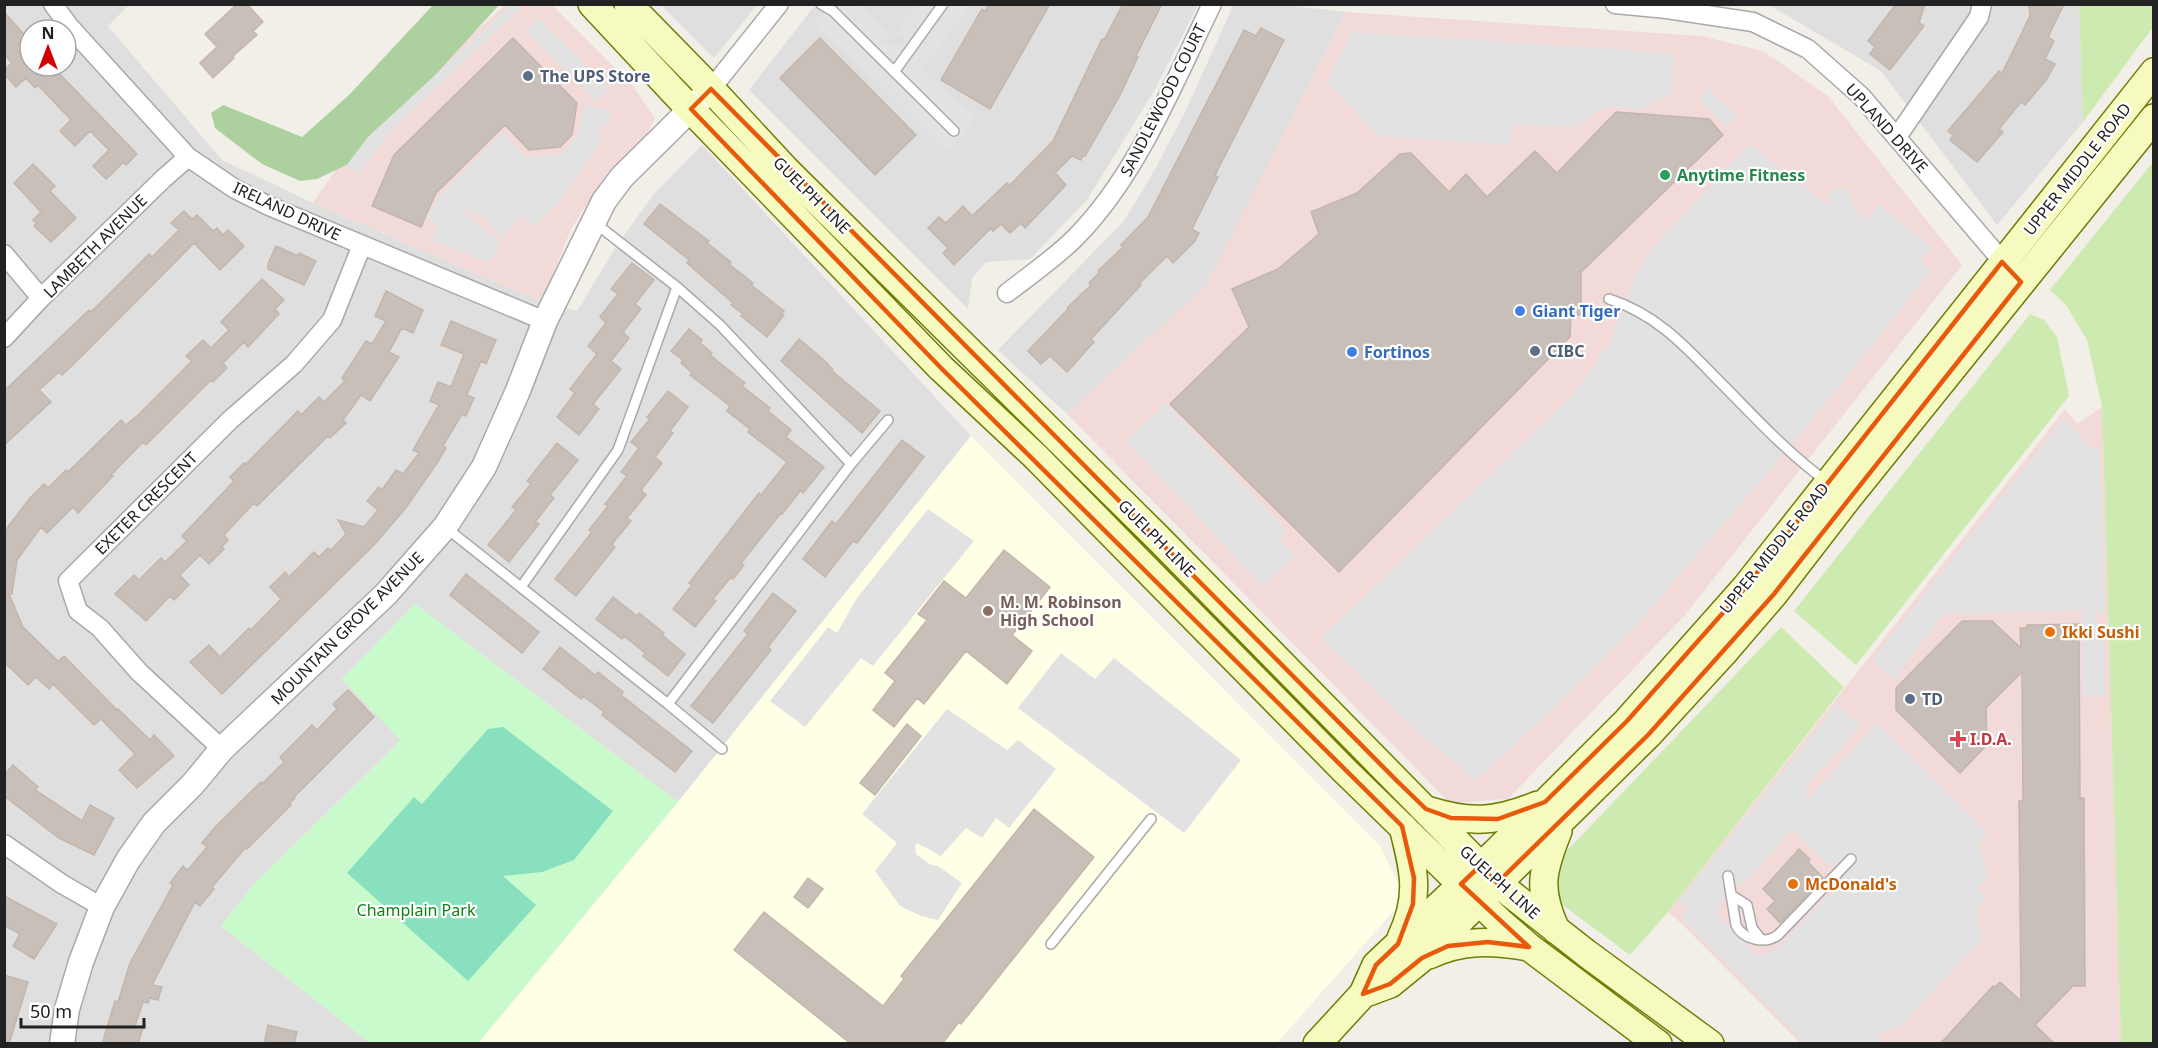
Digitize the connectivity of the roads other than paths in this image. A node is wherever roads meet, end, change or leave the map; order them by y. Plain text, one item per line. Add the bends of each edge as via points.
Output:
1 (53, 4) edge
2 (592, 4) edge
3 (628, 4) edge
4 (779, 4) edge
5 (821, 4) edge
6 (944, 4) edge
7 (1212, 4) edge
8 (1614, 4) edge
9 (1982, 4) edge
10 (1755, 13) edge
11 (894, 72) junction
12 (2154, 72) edge
13 (711, 89) junction
14 (691, 109) junction
15 (2154, 118) edge
16 (954, 131) dead end
17 (1897, 137) junction
18 (188, 157) junction
19 (592, 221) junction
20 (362, 245) junction
21 (4, 254) edge
22 (2002, 262) junction
23 (2021, 282) junction
24 (677, 287) junction
25 (1007, 293) dead end
26 (41, 298) junction
27 (1609, 299) dead end
28 (545, 321) junction
29 (4, 338) edge
30 (1021, 403) junction
31 (888, 420) dead end
32 (1001, 424) junction
33 (851, 464) junction
34 (1838, 490) junction
35 (445, 527) junction
36 (521, 587) junction
37 (668, 704) junction
38 (222, 749) junction
39 (722, 749) dead end
40 (1426, 809) junction
41 (1554, 810) junction
42 (1151, 819) dead end
43 (1402, 826) junction
44 (4, 844) edge
45 (1851, 859) dead end
46 (1728, 876) dead end
47 (1479, 884) junction
48 (1731, 895) junction
49 (102, 907) junction
50 (1556, 930) junction
51 (1760, 938) junction
52 (1051, 944) dead end
53 (1398, 944) junction
54 (1528, 947) junction
55 (1422, 958) junction
56 (1363, 994) junction
57 (62, 1044) edge
58 (1317, 1044) edge
59 (1658, 1044) edge
60 (1710, 1044) edge

1 - 18 street, IRELAND DRIVE
2 - 14 main road, GUELPH LINE
3 - 13 main road, GUELPH LINE
4 - 13 street
5 - 11 lane via 833,11
6 - 11 lane
7 - 25 street, SANDLEWOOD COURT via 1156,120 1119,185 1075,238
8 - 10 street, UPLAND DRIVE
9 - 17 street via 1979,17
10 - 17 street, UPLAND DRIVE via 1808,49 1862,97
11 - 16 lane
12 - 22 main road, UPPER MIDDLE ROAD
13 - 14 street, MOUNTAIN GROVE AVENUE
13 - 30 main road, GUELPH LINE via 786,170
14 - 19 street, MOUNTAIN GROVE AVENUE via 622,177
14 - 32 main road, GUELPH LINE via 941,368
15 - 23 main road, UPPER MIDDLE ROAD
17 - 22 street, UPLAND DRIVE
18 - 20 street, IRELAND DRIVE via 235,189
18 - 26 street, LAMBETH AVENUE
19 - 24 lane
19 - 28 street, MOUNTAIN GROVE AVENUE
20 - 28 street, IRELAND DRIVE
20 - 38 street, EXETER CRESCENT via 332,320 294,364 230,420 68,581 78,611
21 - 26 street
22 - 23 street, UPLAND DRIVE
22 - 34 main road, UPPER MIDDLE ROAD
23 - 34 main road, UPPER MIDDLE ROAD
24 - 33 lane via 720,325
24 - 36 lane via 618,450
26 - 29 street, LAMBETH AVENUE
27 - 34 lane via 1660,324 1808,468
28 - 35 street, MOUNTAIN GROVE AVENUE via 484,467
30 - 32 main road
30 - 40 main road, GUELPH LINE
31 - 33 lane
32 - 43 main road, GUELPH LINE
33 - 37 lane
34 - 41 main road, UPPER MIDDLE ROAD via 1627,721
35 - 36 lane
35 - 38 street, MOUNTAIN GROVE AVENUE via 386,594
36 - 37 lane
37 - 39 lane
38 - 49 street, MOUNTAIN GROVE AVENUE via 154,823
40 - 41 main road via 1451,818 1486,820
40 - 47 main road, GUELPH LINE
41 - 47 main road, UPPER MIDDLE ROAD
41 - 50 main road via 1544,875 1545,898
42 - 52 lane
43 - 47 main road, GUELPH LINE
43 - 53 main road via 1415,888
44 - 49 street
45 - 51 lane via 1778,935 1770,940
46 - 48 lane
47 - 50 main road, GUELPH LINE
47 - 53 main road, UPPER MIDDLE ROAD
47 - 54 main road, GUELPH LINE
47 - 55 main road, UPPER MIDDLE ROAD
48 - 51 lane via 1748,905 1752,928
48 - 51 lane via 1739,931 1747,938
49 - 57 street, MOUNTAIN GROVE AVENUE via 67,1009
50 - 60 main road, GUELPH LINE
53 - 56 main road, UPPER MIDDLE ROAD via 1376,965
54 - 55 main road via 1471,943 1448,946
54 - 59 main road, GUELPH LINE
55 - 56 main road, UPPER MIDDLE ROAD via 1390,984
56 - 58 main road, UPPER MIDDLE ROAD

